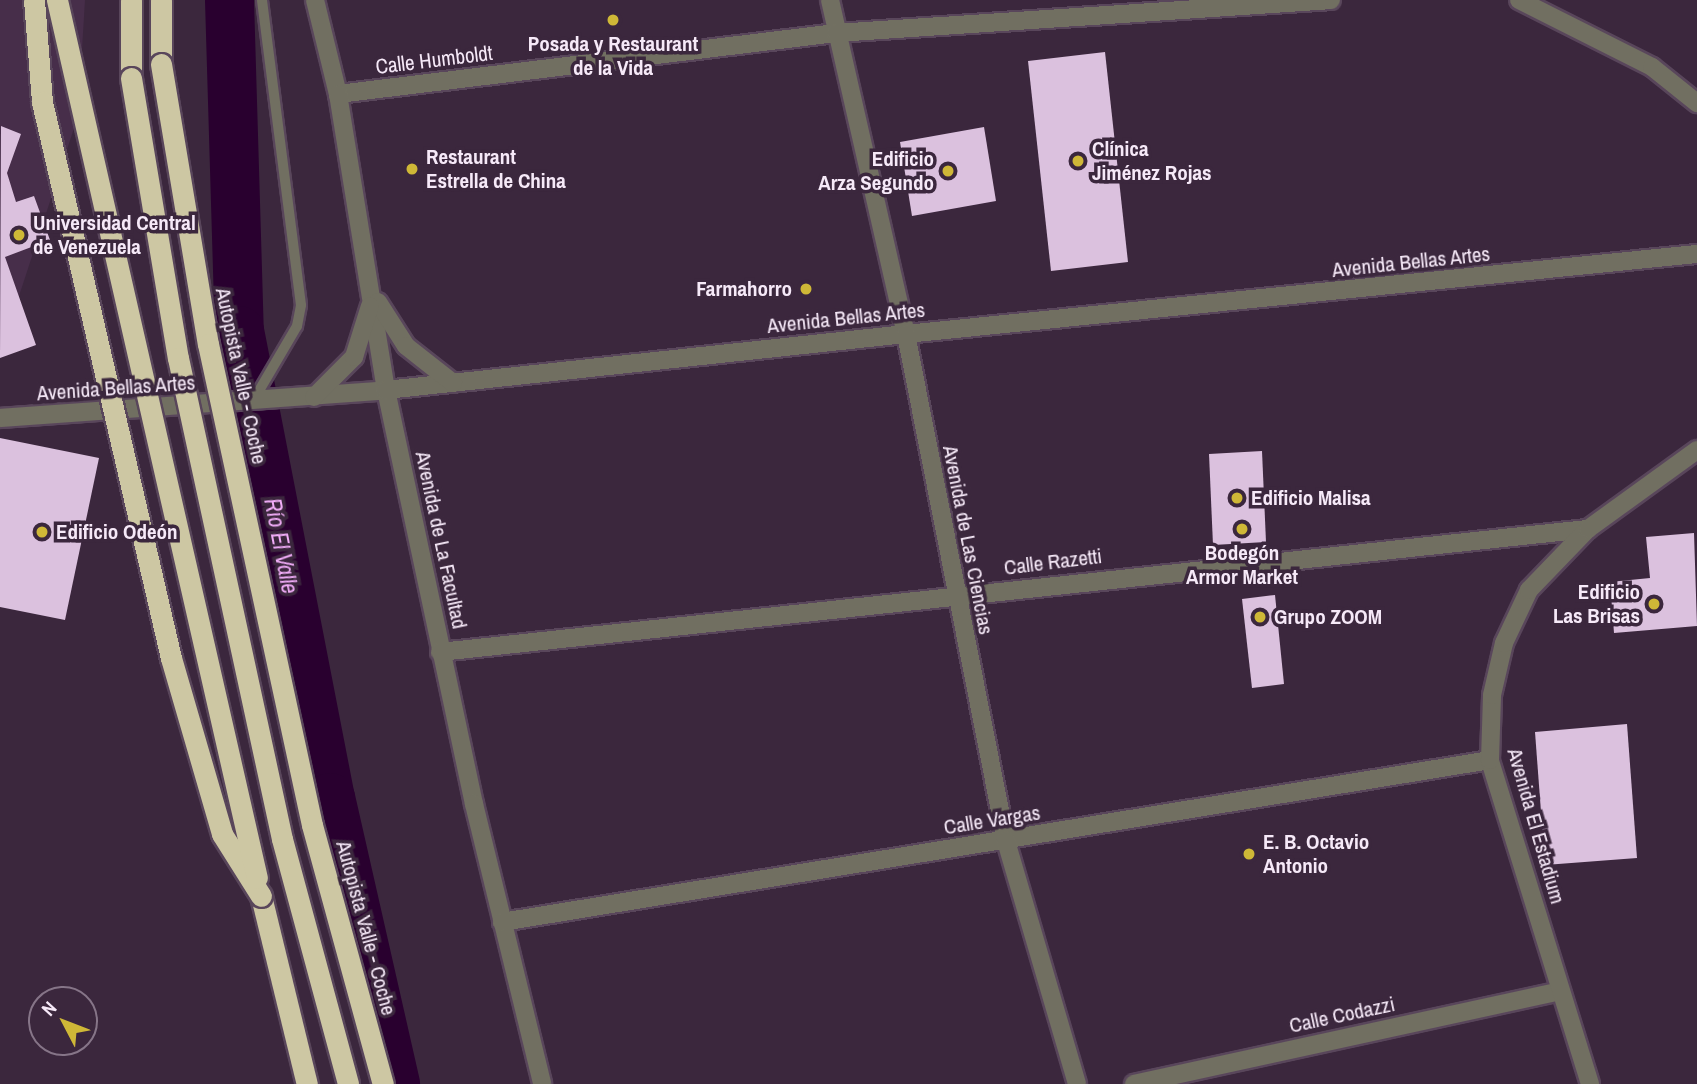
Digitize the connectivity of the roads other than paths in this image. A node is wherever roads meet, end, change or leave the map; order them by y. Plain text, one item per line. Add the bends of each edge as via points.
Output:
1 (34, 0) edge
2 (57, 0) edge
3 (131, 0) edge
4 (161, 0) edge
5 (262, 0) edge
6 (315, 0) edge
7 (830, 0) edge
8 (1331, 0) edge
9 (1519, 0) edge
10 (836, 33) junction
11 (338, 94) junction
12 (1697, 103) edge
13 (1697, 254) edge
14 (373, 293) junction
15 (906, 334) junction
16 (453, 383) junction
17 (386, 390) junction
18 (314, 397) junction
19 (253, 401) junction
20 (0, 418) edge
21 (1697, 450) edge
22 (1588, 528) junction
23 (955, 596) junction
24 (440, 652) junction
25 (1490, 760) junction
26 (1006, 841) junction
27 (261, 896) junction
28 (502, 922) junction
29 (1560, 991) junction
30 (307, 1084) edge
31 (348, 1084) edge
32 (383, 1084) edge
33 (542, 1084) edge
34 (1077, 1084) edge
35 (1134, 1084) edge
36 (1590, 1084) edge

1 - 27 highway, bridge via 42,102 170,658 222,834
2 - 27 highway, bridge
3 - 31 highway, bridge via 131,78 178,358 282,839
4 - 32 highway, Autopista Valle - Coche, bridge via 161,64 174,160 208,344 312,825
5 - 19 lane via 301,305 296,326
6 - 11 street, Avenida de La Facultad
7 - 10 street, Avenida de Las Ciencias
8 - 10 street, Calle Humboldt
9 - 12 street via 1652,67
10 - 11 street, Calle Humboldt
10 - 15 street, Avenida de Las Ciencias
11 - 14 street, Avenida de La Facultad
13 - 15 street, Avenida Bellas Artes
14 - 16 street via 406,346
14 - 17 street, Avenida de La Facultad
14 - 18 street via 354,357
15 - 16 street, Avenida Bellas Artes
15 - 23 street, Avenida de Las Ciencias
16 - 17 street, Avenida Bellas Artes
17 - 18 street, Avenida Bellas Artes
17 - 24 street, Avenida de La Facultad
18 - 19 street, Avenida Bellas Artes
19 - 20 street, Avenida Bellas Artes
21 - 22 street, Avenida El Estadium
22 - 23 street, Calle Razetti
22 - 25 street, Avenida El Estadium via 1529,590 1504,643 1492,695
23 - 24 street, Calle Razetti
23 - 26 street, Avenida de Las Ciencias
24 - 28 street, Avenida de La Facultad
25 - 26 street, Calle Vargas
25 - 29 street, Avenida El Estadium
26 - 28 street, Calle Vargas
26 - 34 street, Avenida de Las Ciencias
27 - 30 highway
28 - 33 street, Avenida de La Facultad
29 - 35 street, Calle Codazzi
29 - 36 street, Avenida El Estadium

